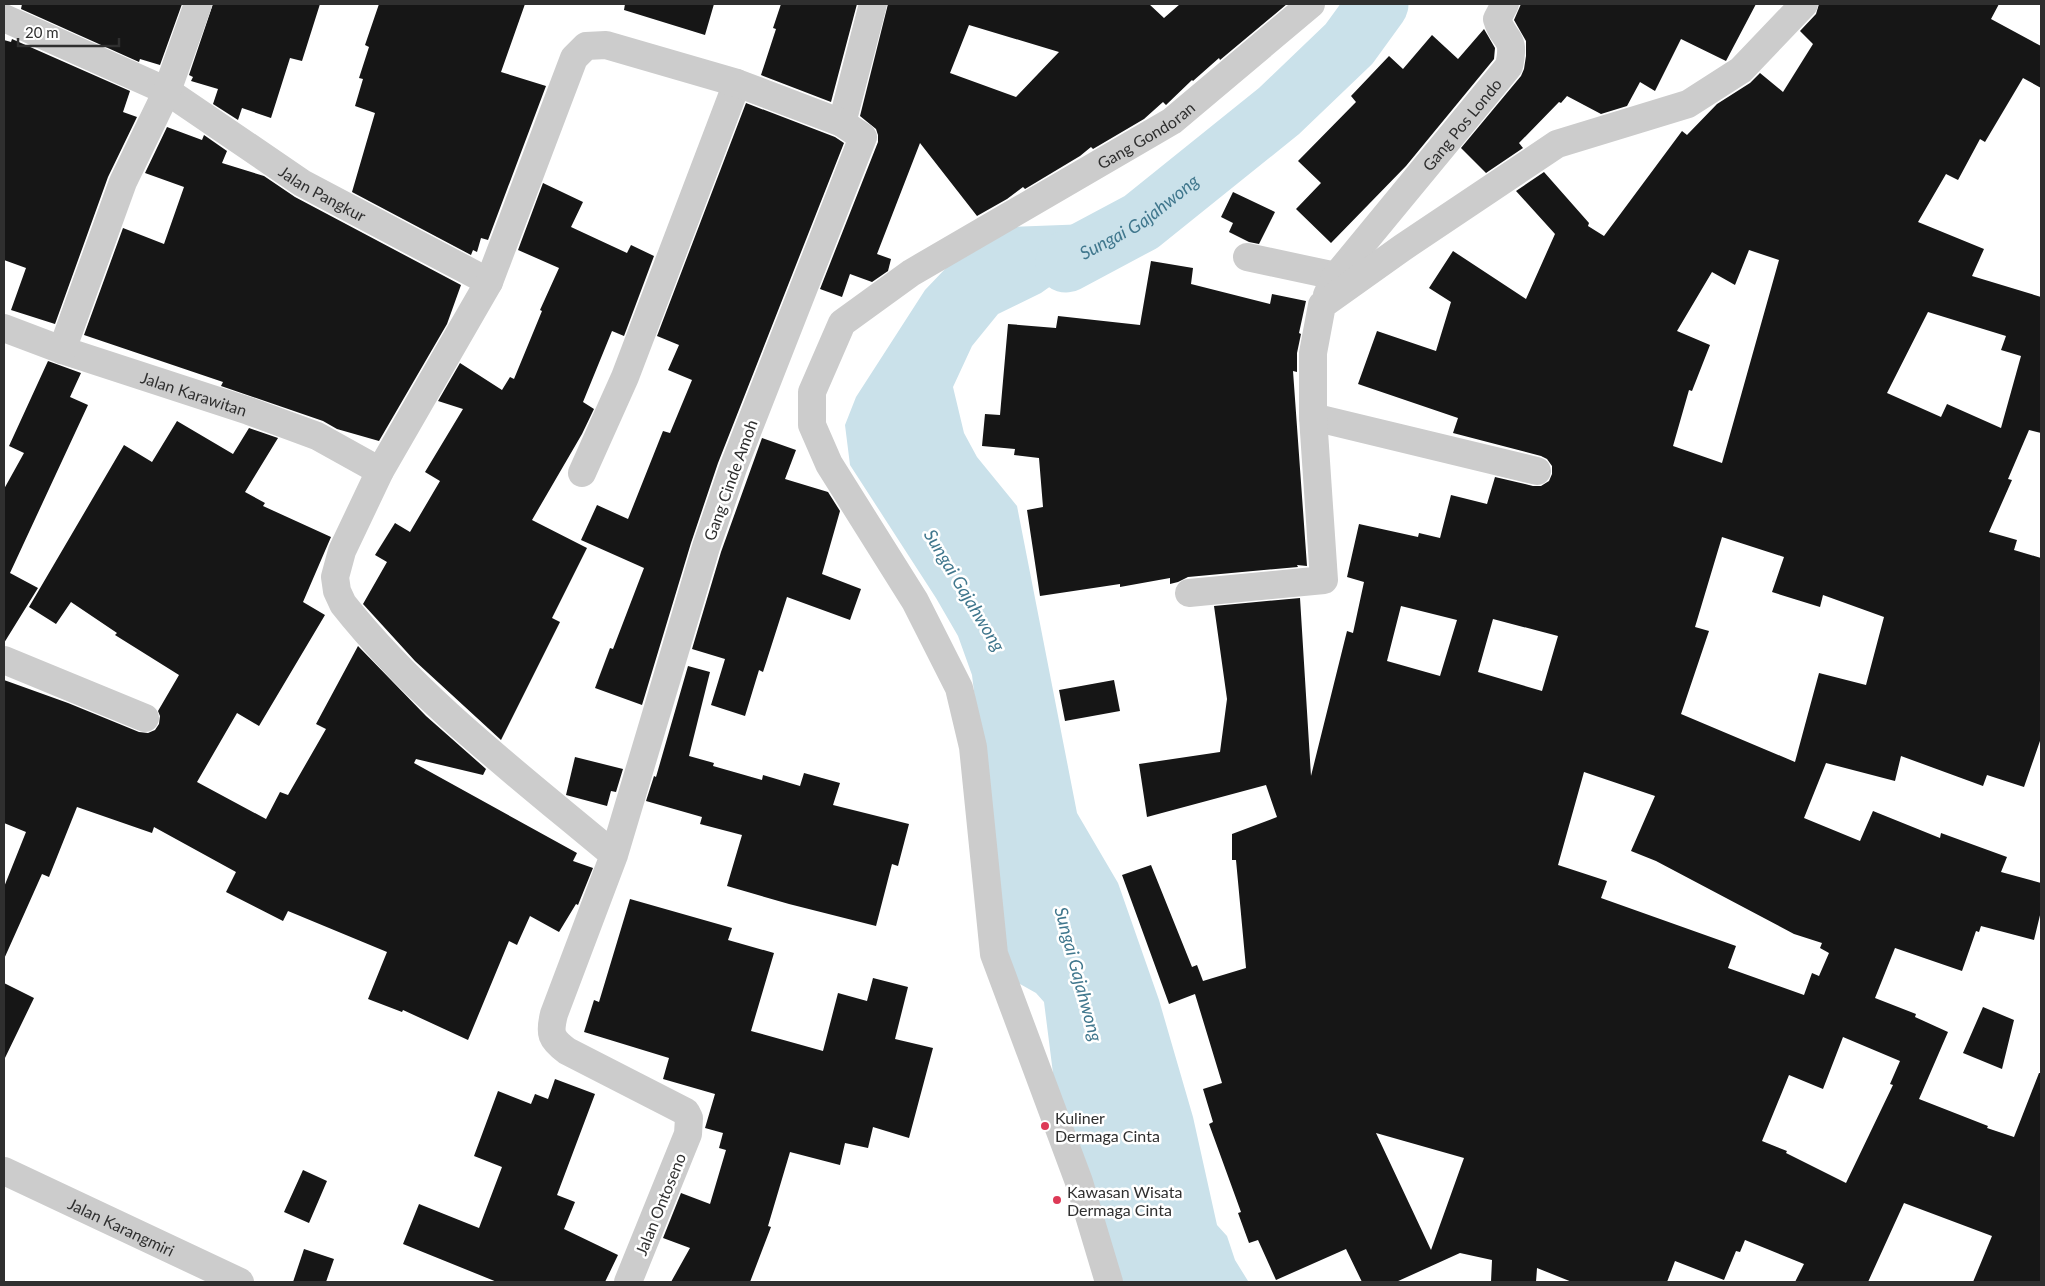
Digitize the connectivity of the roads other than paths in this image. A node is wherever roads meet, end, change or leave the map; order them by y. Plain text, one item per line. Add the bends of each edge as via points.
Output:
1 (198, 4) edge
2 (873, 4) edge
3 (1311, 4) edge
4 (1505, 4) edge
5 (1804, 4) edge
6 (4, 18) edge
7 (737, 83) junction
8 (167, 91) junction
9 (842, 123) junction
10 (1247, 257) dead end
11 (1336, 276) junction
12 (489, 282) junction
13 (1322, 305) junction
14 (4, 328) edge
15 (62, 350) junction
16 (1312, 417) junction
17 (380, 471) junction
18 (1537, 471) dead end
19 (582, 473) dead end
20 (1189, 594) dead end
21 (4, 660) edge
22 (145, 718) dead end
23 (614, 855) junction
24 (4, 1170) edge
25 (240, 1282) edge
26 (628, 1282) edge
27 (1109, 1282) edge

1 - 8 street
2 - 9 street
3 - 27 street, Gang Gondoran via 1172,121 912,274 842,323 812,392 812,425 829,464 915,601 959,688 973,747 994,954 1079,1182
4 - 11 street, Gang Pos Londo via 1497,19 1513,50 1509,66
5 - 13 street via 1741,70 1688,104 1557,144
6 - 8 street, Jalan Pangkur
7 - 9 street
7 - 12 street via 606,45 586,46 574,58
7 - 19 street via 625,377
8 - 12 street, Jalan Pangkur via 302,183
8 - 15 street via 123,182
9 - 23 street, Gang Cinde Amoh via 863,137 733,468 706,547
10 - 11 street
11 - 13 street
12 - 17 street
13 - 16 street via 1314,354
14 - 15 street, Jalan Karawitan
15 - 17 street, Jalan Karawitan via 317,436
16 - 18 street
16 - 20 street via 1324,580
17 - 23 street via 342,551 335,576 343,604 401,671
21 - 22 street
23 - 26 street, Jalan Ontoseno via 551,1029 554,1042 567,1051 686,1112 690,1118 688,1134
24 - 25 street, Jalan Karangmiri

